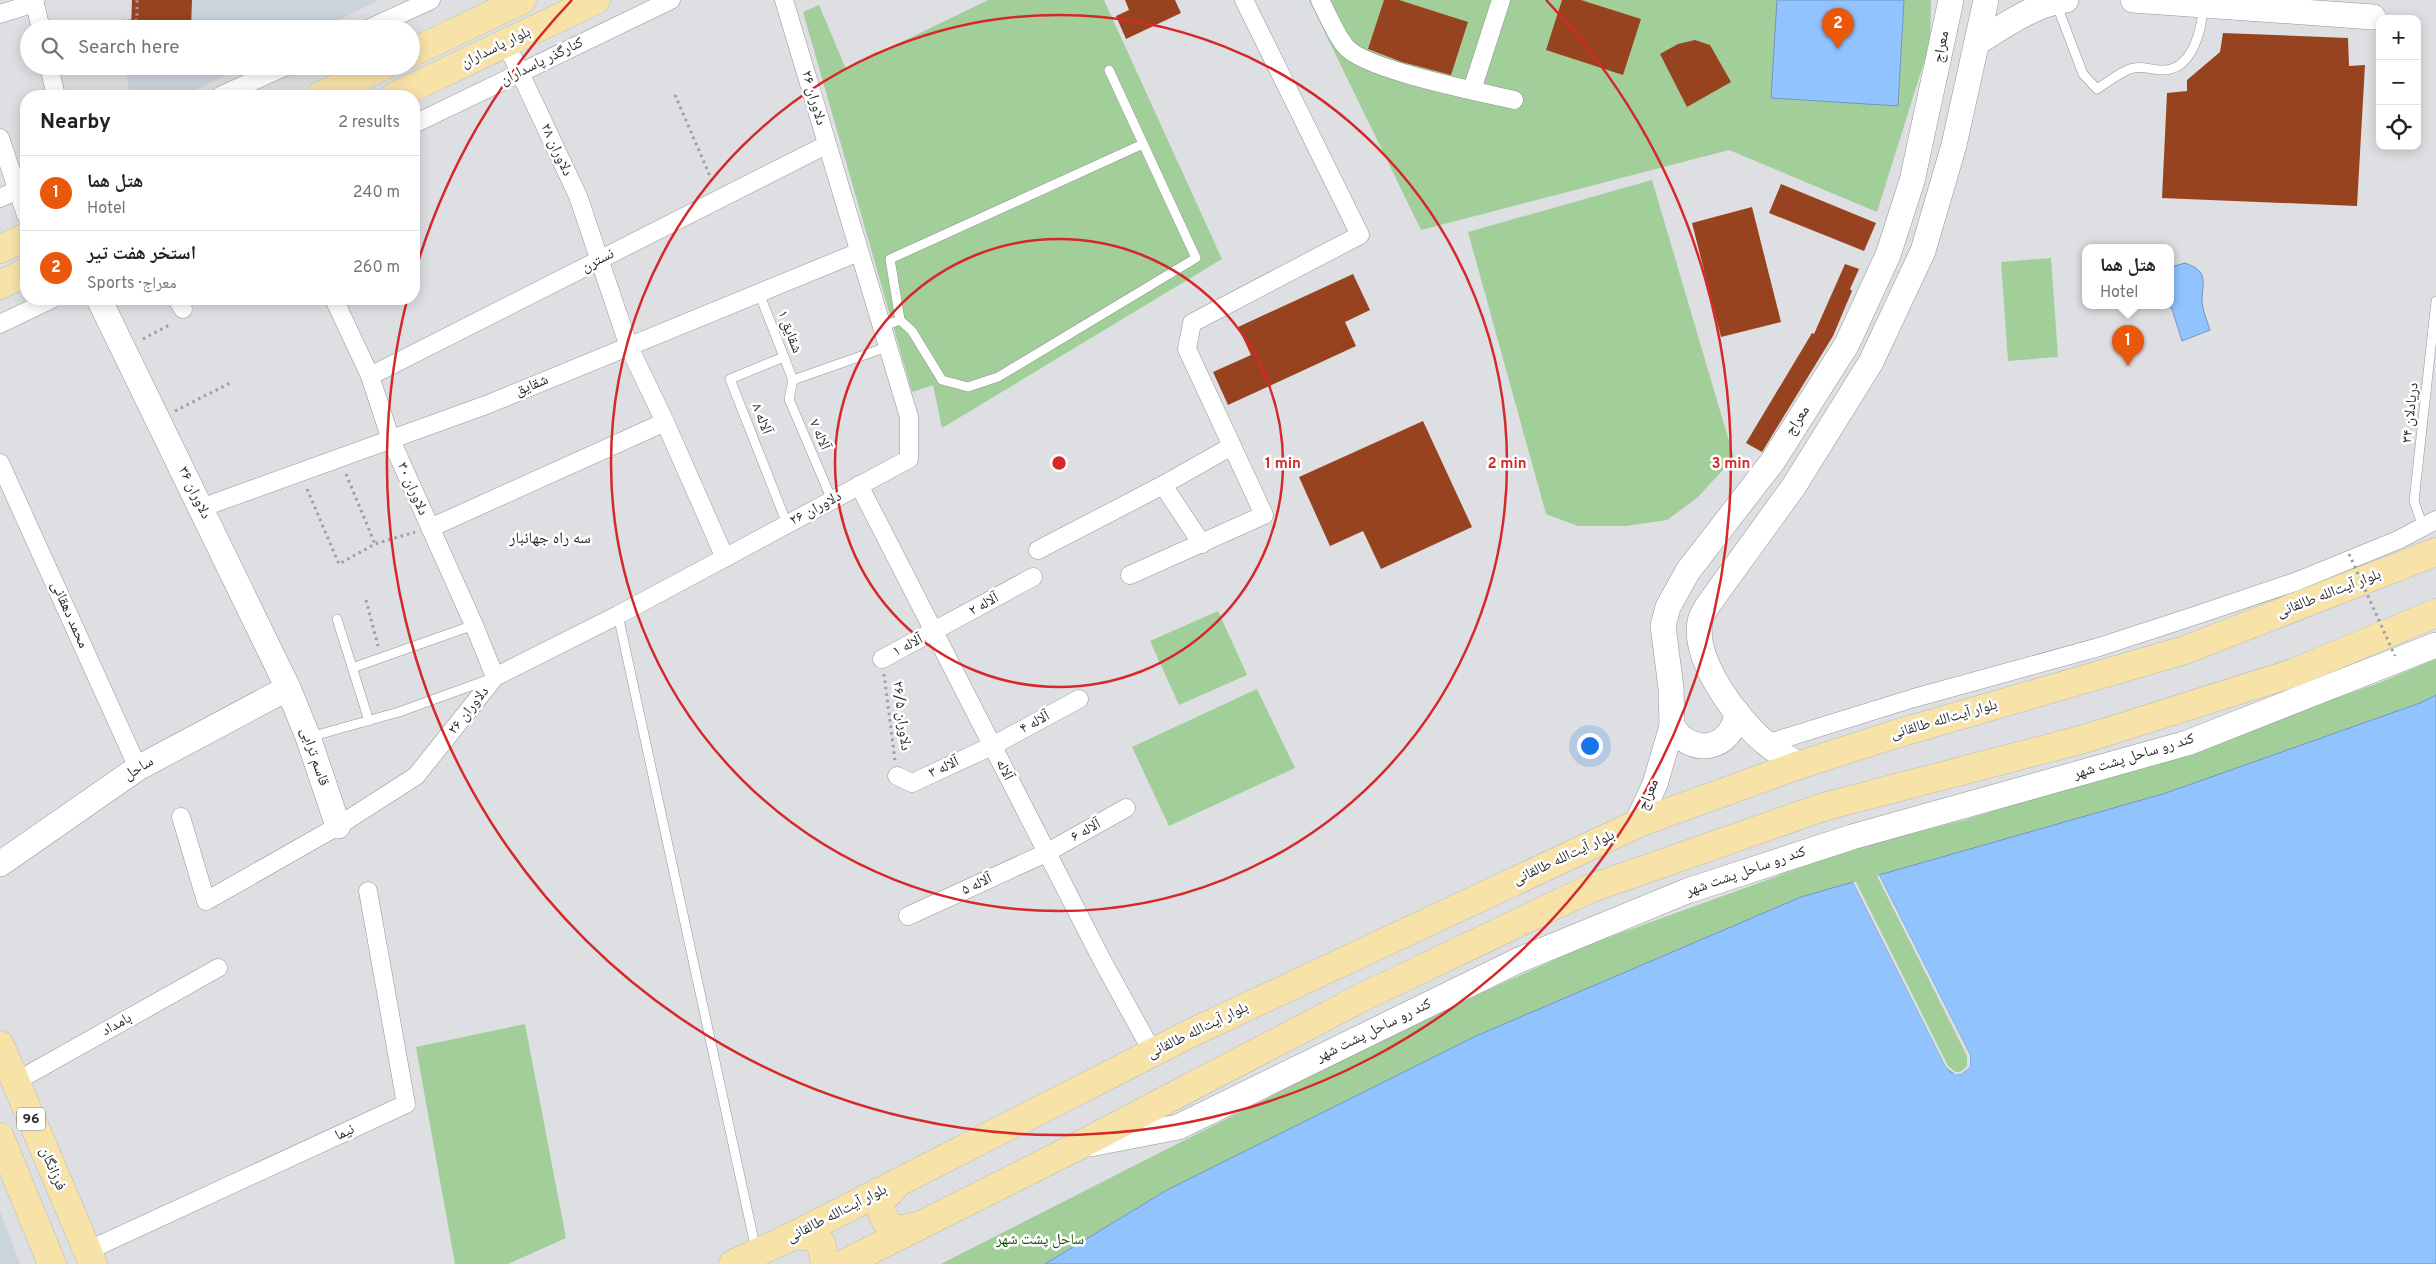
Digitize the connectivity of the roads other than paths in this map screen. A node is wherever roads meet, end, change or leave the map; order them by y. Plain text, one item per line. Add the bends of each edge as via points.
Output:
1 (431, 0) edge
2 (522, 0) edge
3 (596, 0) edge
4 (671, 0) edge
5 (784, 0) edge
6 (1244, 0) edge
7 (1320, 0) edge
8 (1501, 0) edge
9 (1951, 0) edge
10 (1986, 0) edge
11 (2133, 0) edge
12 (2061, 1) edge
13 (34, 2) edge
14 (2203, 5) junction
15 (0, 14) edge
16 (2372, 16) dead end
17 (39, 20) edge
18 (388, 20) edge
19 (506, 43) junction
20 (420, 49) edge
21 (1975, 54) junction
22 (1940, 59) junction
23 (1109, 70) dead end
24 (520, 73) junction
25 (51, 75) edge
26 (266, 75) edge
27 (364, 75) edge
28 (55, 90) edge
29 (233, 90) edge
30 (333, 90) edge
31 (408, 90) edge
32 (1472, 90) junction
33 (1514, 100) dead end
34 (420, 121) edge
35 (0, 138) edge
36 (1143, 144) junction
37 (826, 145) junction
38 (20, 183) edge
39 (20, 189) edge
40 (0, 198) edge
41 (20, 240) edge
42 (0, 249) edge
43 (859, 252) junction
44 (601, 260) junction
45 (20, 275) edge
46 (0, 285) edge
47 (759, 293) junction
48 (2436, 301) edge
49 (40, 305) edge
50 (102, 305) edge
51 (337, 305) edge
52 (900, 320) junction
53 (0, 324) edge
54 (881, 326) junction
55 (629, 347) junction
56 (887, 347) junction
57 (784, 357) junction
58 (370, 376) junction
59 (793, 380) junction
60 (665, 422) junction
61 (391, 440) junction
62 (1232, 446) junction
63 (0, 463) edge
64 (859, 485) junction
65 (1163, 485) junction
66 (832, 500) junction
67 (200, 508) junction
68 (2429, 523) edge
69 (787, 524) junction
70 (430, 528) junction
71 (1202, 544) junction
72 (1038, 550) dead end
73 (2436, 552) edge
74 (724, 558) junction
75 (1130, 575) dead end
76 (1033, 577) dead end
77 (2436, 613) edge
78 (618, 615) junction
79 (337, 619) dead end
80 (474, 625) junction
81 (934, 632) junction
82 (2436, 645) edge
83 (882, 659) road end
84 (352, 668) junction
85 (495, 677) junction
86 (288, 688) junction
87 (1079, 699) dead end
88 (1737, 712) junction
89 (369, 721) junction
90 (1672, 726) junction
91 (308, 737) junction
92 (1766, 744) junction
93 (992, 746) junction
94 (1799, 765) junction
95 (138, 768) junction
96 (897, 776) road end
97 (1126, 808) dead end
98 (181, 817) dead end
99 (1636, 825) junction
100 (338, 826) junction
101 (1046, 853) junction
102 (0, 864) edge
103 (368, 891) dead end
104 (908, 916) dead end
105 (218, 968) dead end
106 (0, 1045) edge
107 (1153, 1053) junction
108 (15, 1082) junction
109 (0, 1137) edge
110 (1076, 1147) junction
111 (897, 1184) junction
112 (918, 1226) junction
113 (795, 1235) junction
114 (90, 1258) edge
115 (745, 1259) edge
116 (52, 1264) edge
117 (825, 1264) edge
118 (844, 1264) edge

1 - 18 street
2 - 20 main road
3 - 19 main road, بلوار پاسداران
4 - 24 street, کنارگذر پاسداران
5 - 37 street, دلاوران ۲۶
6 - 62 street via 1360,235 1192,323 1187,350
7 - 32 street via 1347,48 1360,58
8 - 32 street
9 - 22 street, معراج
10 - 21 street, معراج
11 - 14 street
12 - 14 lane via 2083,74 2097,89 2134,68 2167,70 2180,64 2198,37
12 - 21 street via 2013,19
13 - 15 street
13 - 17 street
14 - 16 street
19 - 24 street, دلاوران ۲۸
19 - 31 main road, بلوار پاسداران
21 - 22 street
21 - 88 street, معراج via 1954,145 1923,251 1871,362 1794,486 1708,605 1700,622 1700,643 1711,673
22 - 90 street, معراج via 1912,181 1888,254 1847,344 1773,461 1688,571 1668,607 1663,626
23 - 36 lane
24 - 34 street, کنارگذر پاسداران
24 - 44 street, دلاوران ۲۸ via 578,196
25 - 28 street
26 - 29 street
27 - 30 main road
32 - 33 street
35 - 38 street
36 - 52 lane via 890,260
36 - 52 lane via 1196,258 998,377 968,387 942,380 912,330
37 - 43 street, دلاوران ۲۶
37 - 44 street, نسترن
39 - 40 street
41 - 42 main road
43 - 47 street, شقایق
43 - 54 street, دلاوران ۲۶
44 - 55 street, دلاوران ۲۸
44 - 58 street, نسترن
45 - 46 main road
47 - 55 street, شقایق
47 - 57 lane, شقایق ۱
48 - 68 lane, دریادلان ۳۴ via 2414,501
49 - 53 street
50 - 67 street, دلاوران ۳۶
51 - 58 street, دلاوران ۳۰
52 - 54 lane
54 - 56 street, دلاوران ۲۶
55 - 60 street, دلاوران ۲۸
55 - 61 street, شقایق
56 - 59 lane
56 - 64 street, دلاوران ۲۶ via 908,417 908,459
57 - 59 lane, شقایق ۱
57 - 69 lane, آلاله ۸ via 730,379
58 - 61 street, دلاوران ۳۰
59 - 66 lane, آلاله ۷ via 789,399
60 - 70 street
60 - 74 street, دلاوران ۲۸
61 - 67 street, شقایق
61 - 70 street, دلاوران ۳۰
62 - 65 street
62 - 71 street via 1264,515
63 - 95 street, محمد دهقانی
64 - 66 street, دلاوران ۲۶
64 - 81 street, آلاله
65 - 71 street
65 - 72 street
66 - 69 street, دلاوران ۲۶
67 - 86 street, دلاوران ۳۶
68 - 92 street via 2398,540 2295,582 2185,619
69 - 74 street, دلاوران ۲۶
70 - 80 street, دلاوران ۳۰
71 - 75 street
73 - 94 main road, بلوار آیت‌الله طالقانی via 2185,650
74 - 78 street, دلاوران ۲۶
76 - 81 street, آلاله ۲
77 - 110 main road via 2293,673 2084,739 1823,806 1589,889 1363,997
78 - 85 street, دلاوران ۲۶
78 - 115 lane
79 - 84 lane
80 - 84 lane
80 - 85 street, دلاوران ۳۰
81 - 83 street, آلاله ۱
81 - 93 street, آلاله
82 - 110 street, کند رو ساحل پشت شهر via 2187,743 1852,837 1687,891 1518,960 1178,1127
84 - 89 lane
85 - 89 lane
85 - 100 street, دلاوران ۲۶ via 416,776
86 - 91 street, قاسم ترابی
86 - 95 street, ساحل
87 - 93 street, آلاله ۴
88 - 90 street via 1728,734 1707,746 1690,743
88 - 92 street, معراج
89 - 91 lane
90 - 99 street, معراج via 1654,784
91 - 100 street, قاسم ترابی
92 - 94 street, معراج
93 - 96 street, آلاله ۳ via 912,783
93 - 101 street, آلاله
94 - 99 main road, بلوار آیت‌الله طالقانی
95 - 102 street, ساحل
97 - 101 street, آلاله ۶
98 - 100 street, دلاوران ۲۶ via 206,902
99 - 107 main road, بلوار آیت‌الله طالقانی
101 - 104 street, آلاله ۵
101 - 107 street, آلاله
103 - 114 street, نیما via 406,1104
105 - 108 street, بامداد
106 - 108 main road, فرزانگان / 96
107 - 111 main road, بلوار آیت‌الله طالقانی
108 - 114 main road, فرزانگان / 96
109 - 116 main road, 96
110 - 112 main road
111 - 112 main road via 881,1201 885,1222 896,1230
111 - 113 main road, بلوار آیت‌الله طالقانی
112 - 118 main road
113 - 115 main road, بلوار آیت‌الله طالقانی
113 - 117 main road via 811,1237 821,1243

